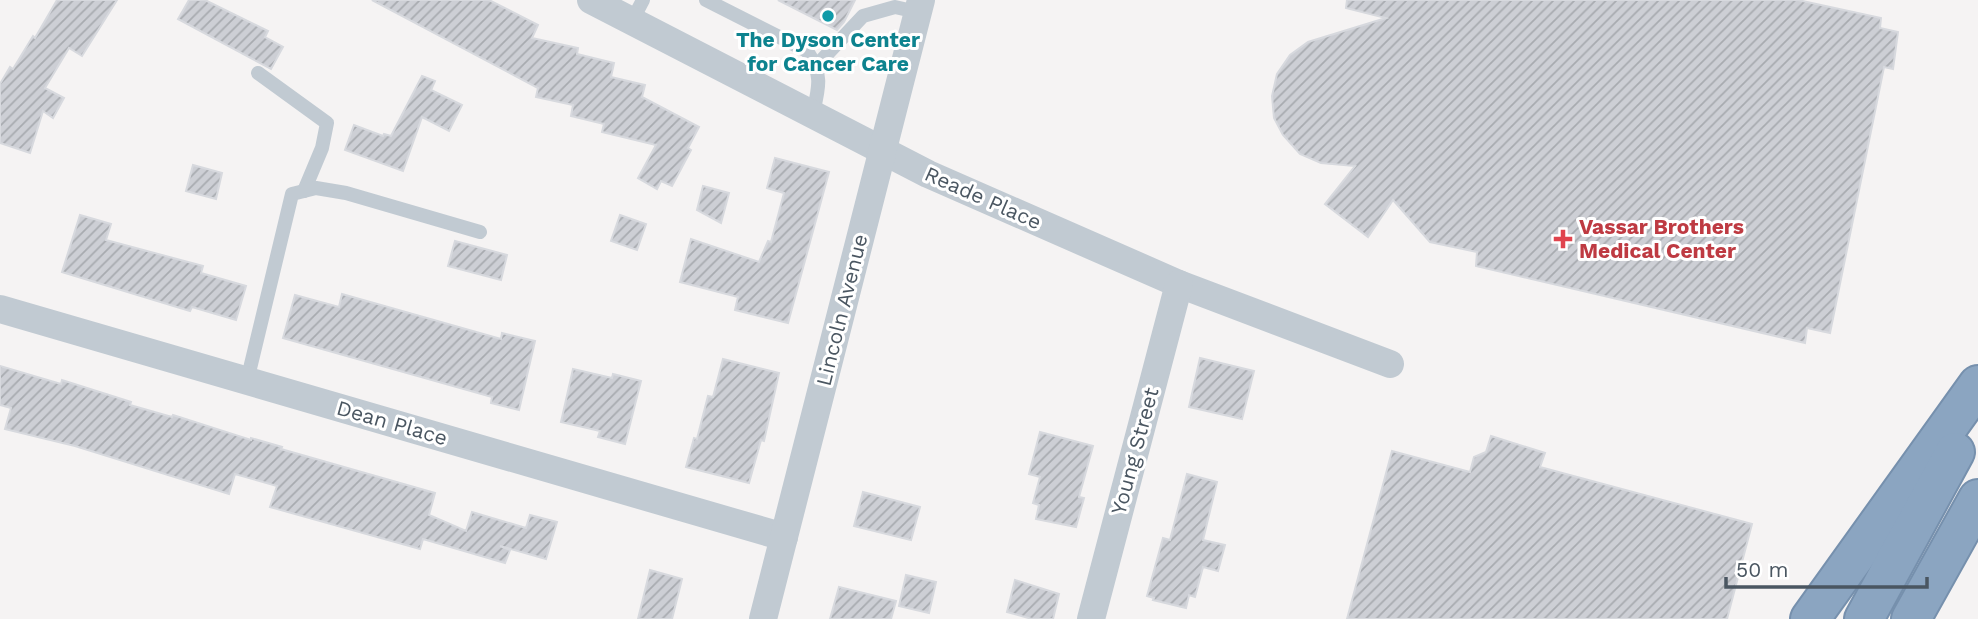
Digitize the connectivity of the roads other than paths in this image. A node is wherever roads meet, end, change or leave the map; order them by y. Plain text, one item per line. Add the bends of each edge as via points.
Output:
1 (591, 0) edge
2 (706, 0) edge
3 (919, 6) edge
4 (638, 11) edge
5 (817, 65) junction
6 (258, 73) dead end
7 (813, 113) junction
8 (883, 150) junction
9 (304, 191) junction
10 (480, 232) dead end
11 (1179, 284) junction
12 (0, 309) edge
13 (1390, 364) dead end
14 (247, 381) junction
15 (1978, 386) edge
16 (1978, 407) edge
17 (1978, 499) edge
18 (1978, 528) edge
19 (784, 537) junction
20 (763, 619) edge
21 (1091, 619) edge
22 (1810, 619) edge
23 (1864, 619) edge
24 (1911, 619) edge
25 (1941, 619) edge

1 - 4 street, Reade Place
2 - 5 lane via 807,51
3 - 5 lane via 863,16
3 - 8 street, Lincoln Avenue
4 - 7 street, Reade Place
5 - 7 lane via 819,88
6 - 9 lane via 327,123
7 - 8 street, Reade Place
8 - 11 street, Reade Place
8 - 19 street, Lincoln Avenue
9 - 10 lane via 316,188 346,193
9 - 14 lane via 292,194
11 - 13 street, Reade Place
11 - 21 street, Young Street
12 - 14 street, Dean Place
14 - 19 street, Dean Place
15 - 22 highway
16 - 23 highway
17 - 24 highway
18 - 25 highway
19 - 20 street, Lincoln Avenue

